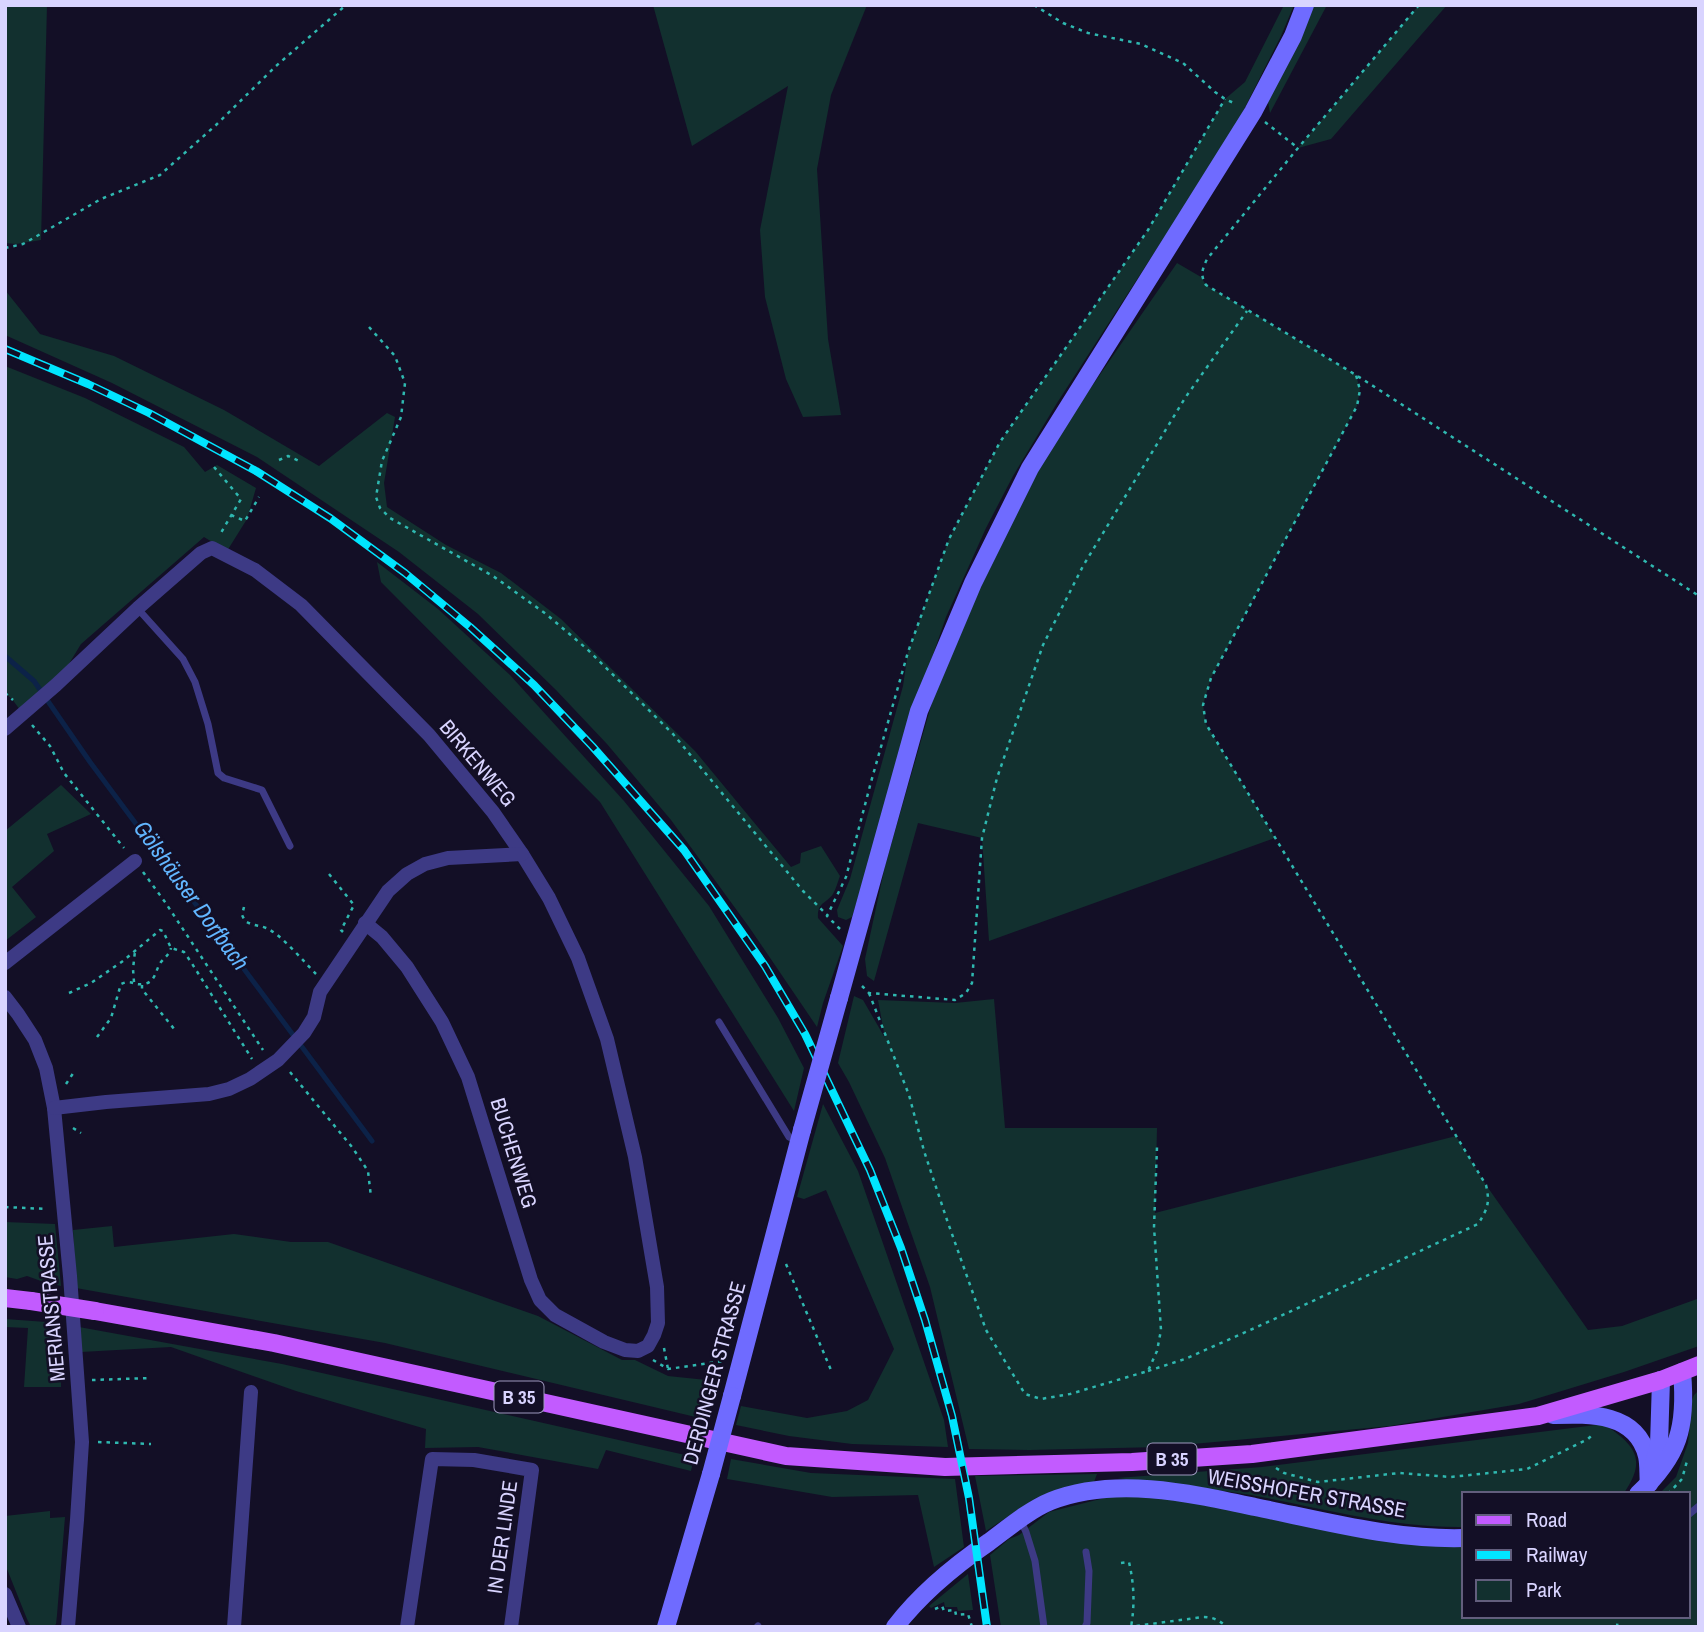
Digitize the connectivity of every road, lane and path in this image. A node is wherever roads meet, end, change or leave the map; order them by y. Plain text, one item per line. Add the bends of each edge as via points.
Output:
1 (346, 5) edge
2 (1034, 5) edge
3 (1305, 5) edge
4 (1419, 5) edge
5 (1225, 99) junction
6 (1253, 112) junction
7 (1298, 148) junction
8 (5, 248) edge
9 (1247, 311) junction
10 (369, 327) dead end
11 (1356, 375) junction
12 (279, 460) dead end
13 (299, 461) dead end
14 (214, 467) dead end
15 (258, 496) dead end
16 (231, 515) junction
17 (212, 548) junction
18 (1699, 596) edge
19 (138, 608) junction
20 (28, 710) junction
21 (5, 729) edge
22 (290, 846) dead end
23 (522, 853) junction
24 (135, 861) junction
25 (329, 874) dead end
26 (244, 907) dead end
27 (827, 916) junction
28 (365, 923) junction
29 (353, 941) junction
30 (855, 944) junction
31 (172, 948) junction
32 (135, 951) junction
33 (5, 963) edge
34 (845, 978) junction
35 (134, 982) junction
36 (325, 984) junction
37 (142, 985) junction
38 (869, 992) junction
39 (69, 993) dead end
40 (5, 997) edge
41 (719, 1022) dead end
42 (175, 1030) dead end
43 (97, 1037) dead end
44 (274, 1061) junction
45 (74, 1072) dead end
46 (66, 1084) dead end
47 (54, 1108) junction
48 (73, 1128) dead end
49 (81, 1133) dead end
50 (800, 1136) junction
51 (1157, 1147) dead end
52 (370, 1197) dead end
53 (5, 1207) edge
54 (49, 1209) dead end
55 (769, 1252) junction
56 (5, 1298) edge
57 (649, 1346) joint
58 (664, 1348) dead end
59 (740, 1362) junction
60 (1690, 1368) edge
61 (831, 1370) dead end
62 (1148, 1371) junction
63 (151, 1378) dead end
64 (101, 1380) dead end
65 (1661, 1380) junction
66 (251, 1392) dead end
67 (1538, 1416) junction
68 (1605, 1416) junction
69 (101, 1442) dead end
70 (151, 1444) dead end
71 (1252, 1454) junction
72 (1643, 1489) edge
73 (1020, 1520) junction
74 (1462, 1538) edge
75 (1086, 1552) dead end
76 (1121, 1563) dead end
77 (5, 1594) edge
78 (933, 1610) dead end
79 (19, 1627) edge
80 (68, 1627) edge
81 (234, 1627) edge
82 (407, 1627) edge
83 (511, 1627) edge
84 (666, 1627) edge
85 (895, 1627) edge
86 (972, 1627) edge
87 (1044, 1627) edge
88 (1085, 1627) edge
89 (1130, 1627) edge
90 (1227, 1627) edge

1 - 8 path via 160,175 100,199 23,244
2 - 5 path via 1088,33 1141,44 1183,63
3 - 6 main road, DERDINGER STRASSE
4 - 7 path
5 - 6 path
5 - 27 path via 1149,230 1000,442 949,539 908,652 846,877
6 - 7 path
6 - 30 main road, DERDINGER STRASSE via 1030,468 973,583 919,711
7 - 9 path via 1201,270 1206,285
9 - 11 path
9 - 38 path via 1185,398 1083,566 1043,645 997,778 982,838 972,983 956,1000
10 - 27 path via 395,356 405,383 401,417 382,461 376,497 380,508 493,576 587,649 673,734
11 - 18 path
11 - 62 path via 1360,390 1357,406 1212,678 1203,705 1206,724 1486,1185 1489,1199 1478,1224 1185,1359
12 - 13 path via 288,456
14 - 16 path via 241,499
15 - 16 path via 245,521
16 - 17 path
17 - 19 street
17 - 23 street, BIRKENWEG via 255,570 301,605 429,735 494,811
19 - 20 street
19 - 22 lane via 183,659 195,682 218,773 262,790
20 - 21 street
20 - 24 path via 64,773
23 - 28 street via 425,864 388,891
23 - 57 street, BIRKENWEG via 550,898 578,958 607,1039 635,1157 657,1287 658,1323
24 - 33 street
24 - 44 path
25 - 29 path via 354,905 341,930
26 - 36 path via 245,922 276,934
27 - 30 path
28 - 29 street
28 - 57 street, BUCHENWEG via 407,967 458,1055 540,1300 555,1315 604,1342 625,1350
29 - 36 street
30 - 34 main road, DERDINGER STRASSE
31 - 32 path via 160,930
31 - 37 path via 152,980
31 - 44 path via 184,953
32 - 35 path
32 - 39 path
34 - 38 path
34 - 50 main road, DERDINGER STRASSE, bridge
35 - 37 path
35 - 43 path via 121,984 111,1017
36 - 44 street via 304,1033
37 - 42 path
38 - 62 path via 909,1096 986,1330 1026,1394 1041,1399 1070,1394
40 - 47 street, MERIANSTRASSE via 35,1040
41 - 50 lane via 789,1137
44 - 47 street via 250,1079 209,1094
44 - 52 path via 352,1147 368,1171
45 - 46 path
47 - 80 street, MERIANSTRASSE via 82,1442
48 - 49 path
50 - 55 main road, DERDINGER STRASSE
51 - 62 path via 1154,1227 1161,1330
53 - 54 path
55 - 59 main road, DERDINGER STRASSE
55 - 61 path via 783,1256
56 - 71 main road, B 35, bridge via 274,1343 786,1456 945,1467
58 - 59 path via 668,1369
59 - 84 main road, DERDINGER STRASSE, bridge
60 - 65 main road, B 35
60 - 72 main road via 1683,1389 1679,1439 1670,1459
63 - 64 path
65 - 67 main road, B 35
65 - 72 main road via 1659,1445
66 - 81 street
67 - 68 main road
67 - 71 main road, B 35
68 - 71 path via 1588,1439 1527,1469 1451,1477 1399,1473 1318,1482 1284,1472
68 - 72 main road via 1622,1423 1643,1446 1647,1457
69 - 70 path
73 - 74 main road, WEISSHOFER STRASSE via 1059,1499 1130,1487 1211,1497 1361,1529
73 - 85 main road, WEISSHOFER STRASSE via 959,1563
73 - 87 lane via 1035,1561
75 - 88 lane
76 - 89 path via 1129,1562 1134,1591
77 - 79 street
78 - 86 path via 942,1606 944,1611 955,1610 956,1615 968,1614
82 - 83 street, IN DER LINDE via 432,1459 474,1460 532,1470
89 - 90 path via 1203,1617

